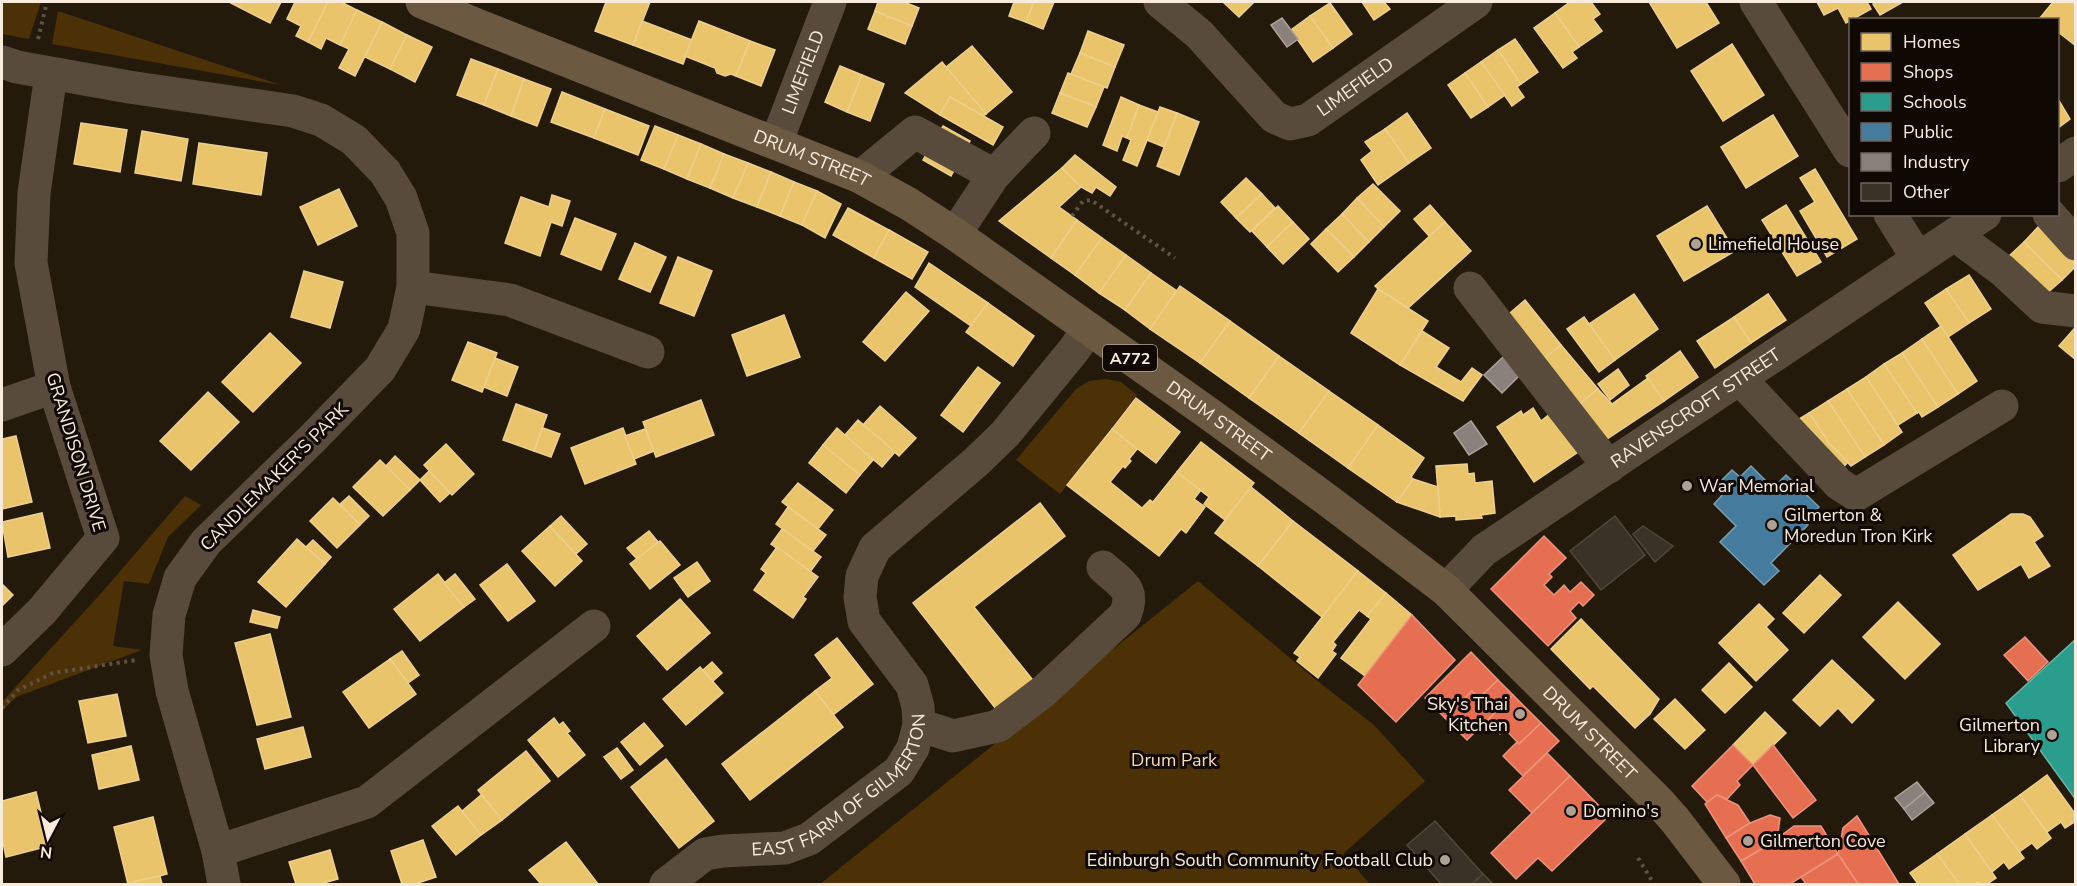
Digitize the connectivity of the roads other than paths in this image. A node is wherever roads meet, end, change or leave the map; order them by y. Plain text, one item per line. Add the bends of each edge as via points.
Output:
1 (422, 2) edge
2 (830, 2) edge
3 (1160, 2) edge
4 (1476, 2) edge
5 (1756, 2) edge
6 (2, 62) edge
7 (51, 74) junction
8 (1034, 133) dead end
9 (776, 143) junction
10 (1849, 148) edge
11 (2076, 153) edge
12 (2059, 165) edge
13 (994, 175) junction
14 (860, 177) junction
15 (1891, 216) edge
16 (1982, 216) edge
17 (2051, 216) edge
18 (955, 234) junction
19 (1955, 235) junction
20 (2076, 244) edge
21 (1918, 259) junction
22 (413, 287) junction
23 (1470, 288) dead end
24 (2076, 311) edge
25 (1089, 329) junction
26 (648, 352) dead end
27 (1740, 379) junction
28 (54, 387) junction
29 (2, 405) edge
30 (2002, 406) dead end
31 (1609, 467) junction
32 (1103, 567) dead end
33 (1446, 590) junction
34 (594, 626) dead end
35 (2, 650) edge
36 (918, 725) junction
37 (218, 851) junction
38 (224, 885) edge
39 (666, 885) edge
40 (1724, 885) edge

1 - 9 main road, DRUM STREET / A772
2 - 9 street, LIMEFIELD
3 - 4 street, LIMEFIELD via 1199,34 1274,117 1290,124 1308,120
5 - 10 street
6 - 7 street, CANDLEMAKER'S PARK
7 - 22 street, CANDLEMAKER'S PARK via 296,100 354,140 385,172 401,198 413,233
7 - 28 street, GRANDISON DRIVE via 34,193 31,263
8 - 13 street
9 - 14 main road, DRUM STREET / A772
11 - 12 street
13 - 14 street via 915,132
13 - 18 street
14 - 18 main road, DRUM STREET / A772
15 - 21 street
16 - 19 street, RAVENSCROFT STREET
17 - 20 street
18 - 25 main road, DRUM STREET / A772
19 - 21 street, RAVENSCROFT STREET
19 - 24 street via 2002,270 2042,307
21 - 27 street, RAVENSCROFT STREET
22 - 26 street via 510,300
22 - 37 street, CANDLEMAKER'S PARK via 404,329 380,369 206,543 180,578 169,615 166,656 172,691
23 - 31 street
25 - 33 main road, DRUM STREET / A772
25 - 36 street, EAST FARM OF GILMERTON via 1005,434 875,548 862,576 864,621 912,685
27 - 30 street via 1839,484 1856,495
27 - 31 street, RAVENSCROFT STREET
28 - 29 street
28 - 35 street, GRANDISON DRIVE via 103,538 42,611
31 - 33 street, RAVENSCROFT STREET via 1484,550
32 - 36 street via 1129,592 1131,602 1125,615 1044,691 998,726 953,736
33 - 40 main road, DRUM STREET / A772 via 1659,802
34 - 37 street via 367,802
36 - 39 street, EAST FARM OF GILMERTON via 913,748 899,771 809,839 785,848 705,855
37 - 38 street, CANDLEMAKER'S PARK

